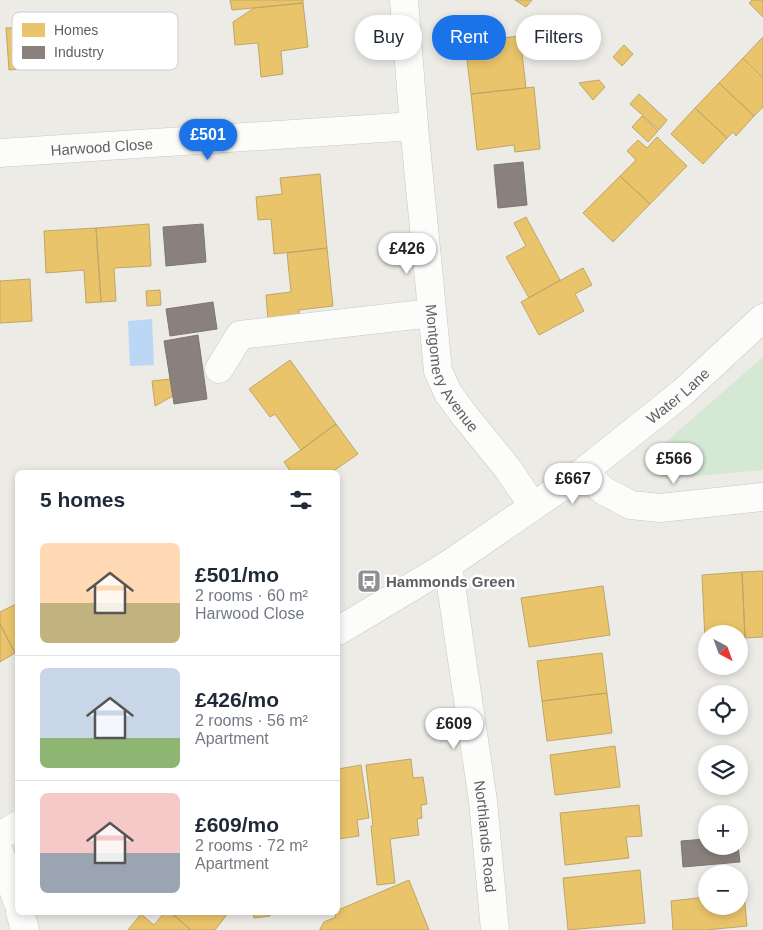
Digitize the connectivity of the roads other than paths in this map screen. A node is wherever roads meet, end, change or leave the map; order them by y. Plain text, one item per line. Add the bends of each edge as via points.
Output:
1 (404, 0) edge
2 (414, 126) junction
3 (0, 153) edge
4 (432, 313) junction
5 (763, 318) edge
6 (219, 369) dead end
7 (582, 472) junction
8 (763, 497) edge
9 (534, 506) junction
10 (448, 565) junction
11 (340, 631) edge
12 (15, 827) edge
13 (0, 836) edge
14 (0, 854) edge
15 (15, 895) edge
16 (21, 915) edge
17 (26, 930) edge
18 (495, 930) edge

1 - 2 street, Montgomery Avenue
2 - 3 street, Harwood Close
2 - 4 street, Montgomery Avenue
4 - 6 street via 240,336
4 - 9 street, Montgomery Avenue via 438,371 448,393
5 - 7 street, Water Lane via 682,393
7 - 8 street via 604,491 631,505 660,508
7 - 9 street, Water Lane
9 - 10 street, Water Lane
10 - 11 street, Water Lane
10 - 18 street, Northlands Road via 483,801
12 - 13 street
14 - 15 street
16 - 17 street

